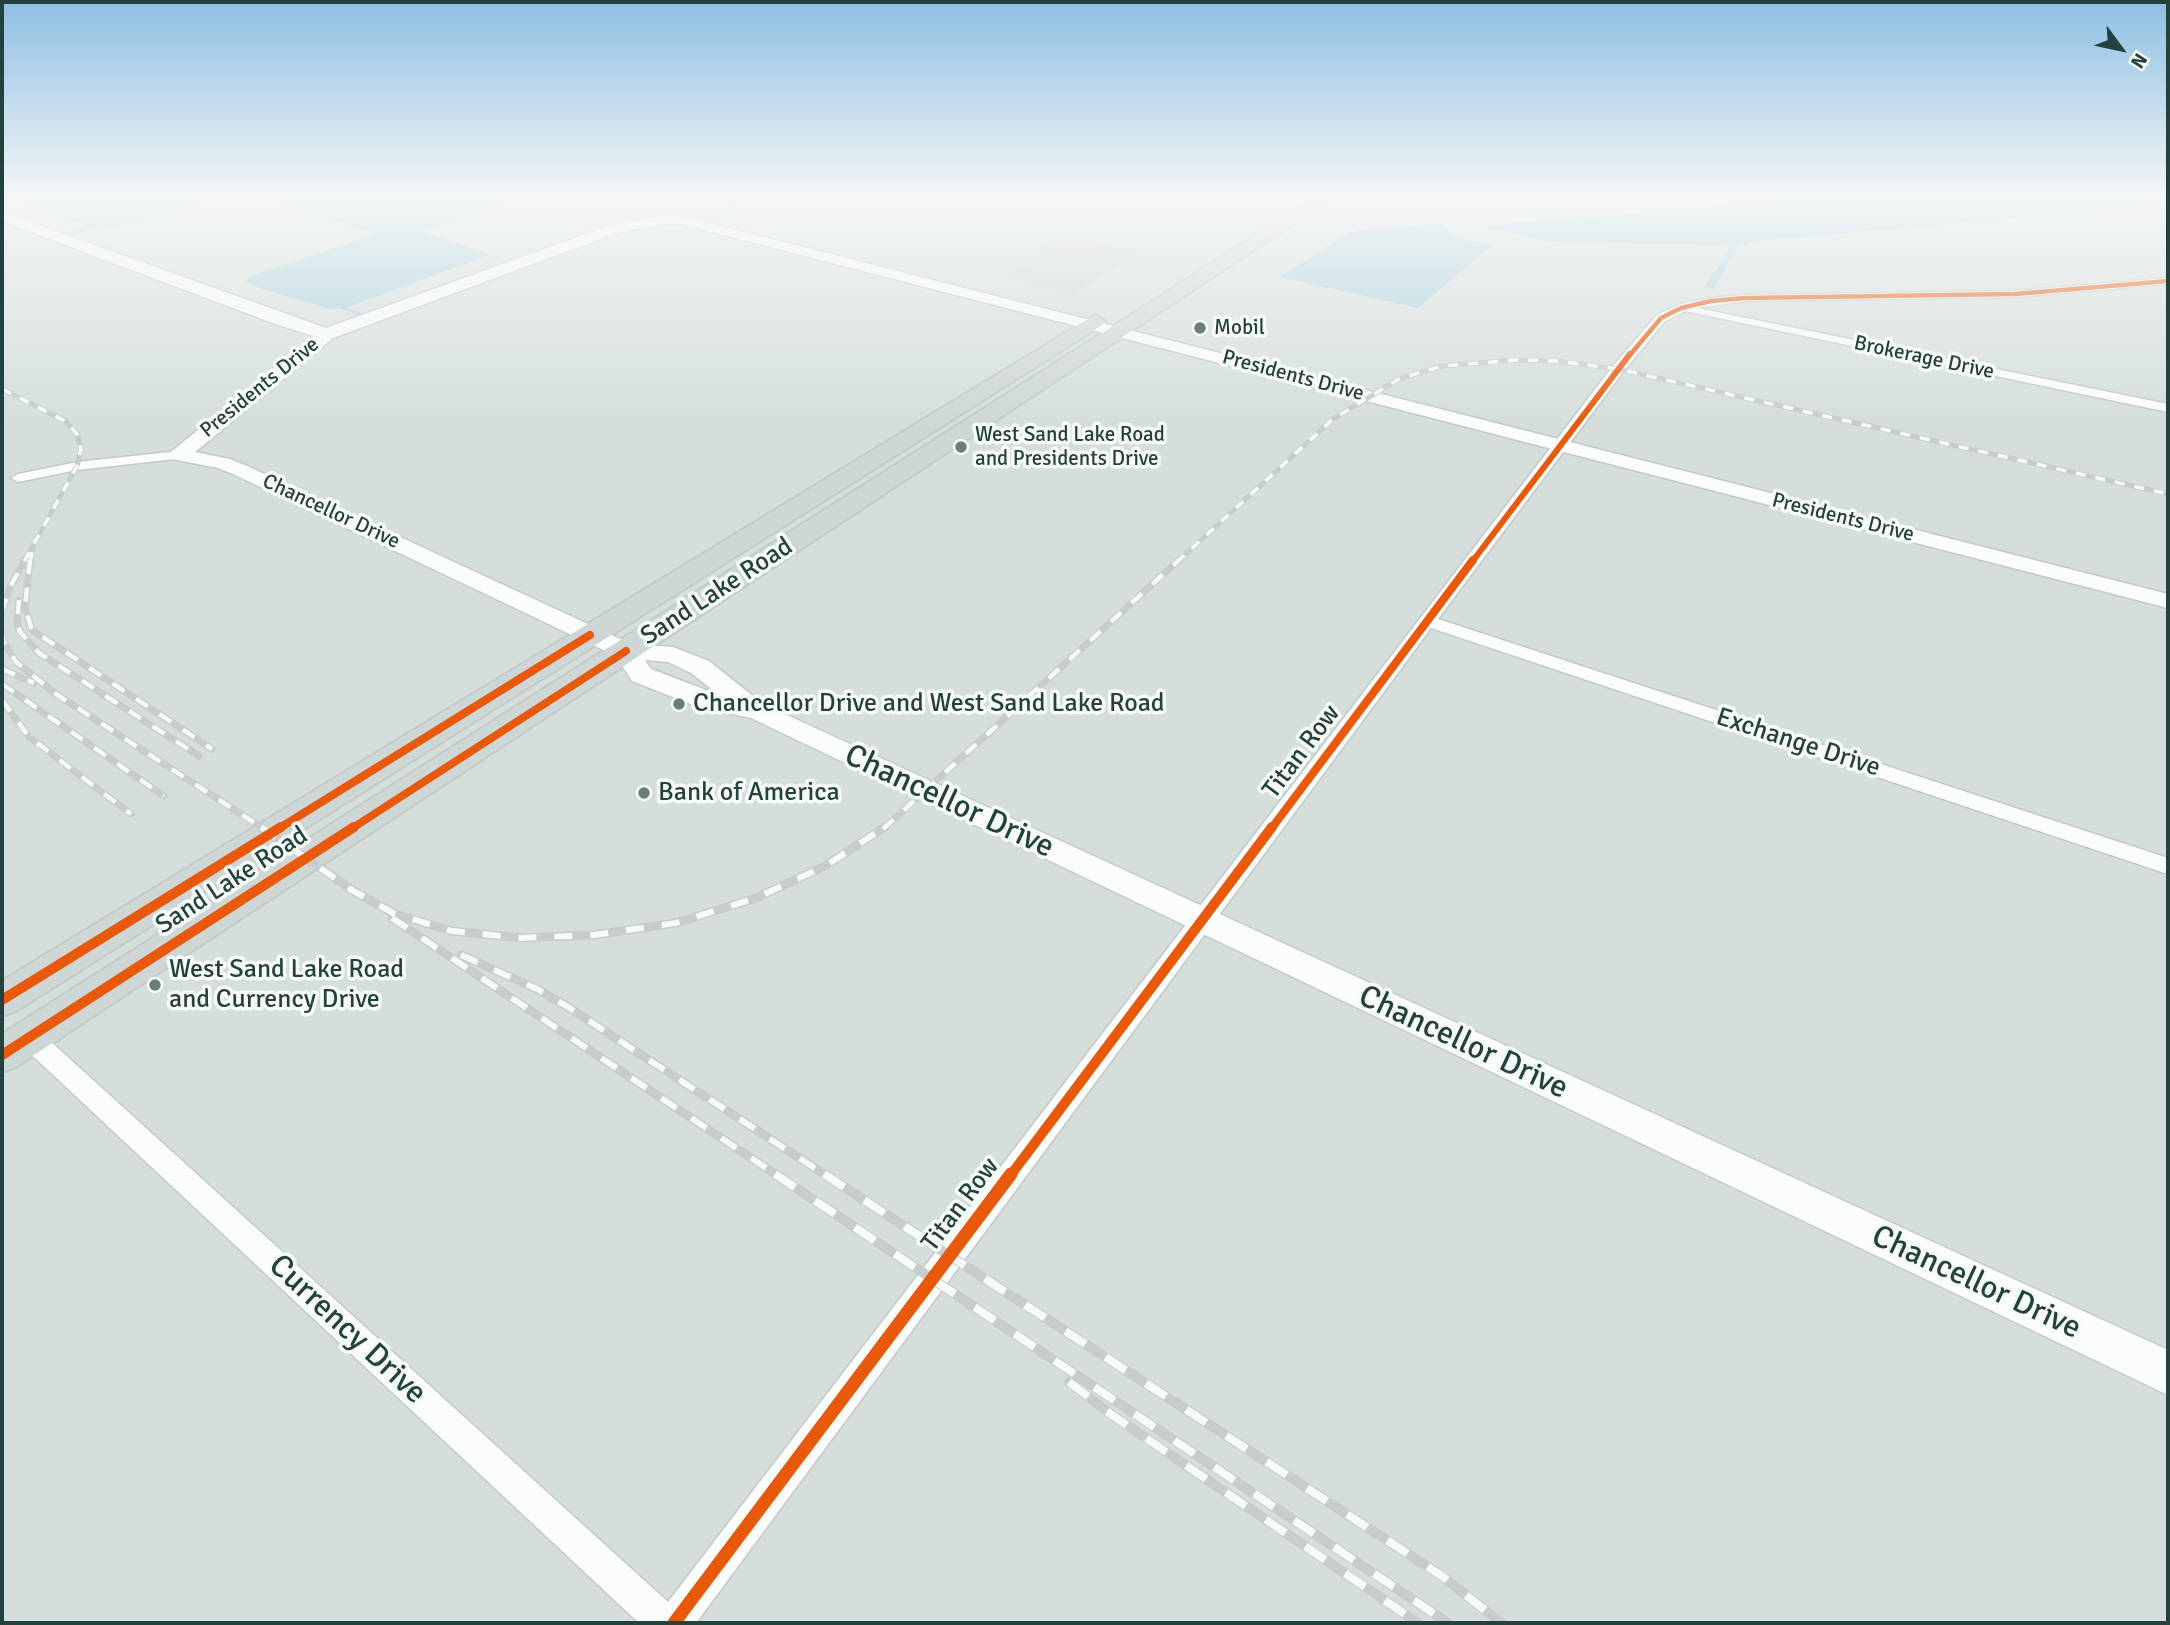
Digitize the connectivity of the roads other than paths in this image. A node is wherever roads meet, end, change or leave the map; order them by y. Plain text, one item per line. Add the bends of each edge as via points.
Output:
1 (155, 273) edge
2 (493, 273) edge
3 (893, 273) edge
4 (1171, 273) edge
5 (1210, 273) edge
6 (2168, 281) edge
7 (1681, 308) junction
8 (1091, 323) junction
9 (1121, 331) junction
10 (327, 334) junction
11 (2168, 408) edge
12 (1561, 445) junction
13 (179, 455) junction
14 (19, 478) dead end
15 (2168, 601) edge
16 (1427, 621) junction
17 (590, 635) junction
18 (626, 651) junction
19 (2168, 866) edge
20 (159, 903) junction
21 (1201, 921) junction
22 (2, 1000) edge
23 (15, 1046) edge
24 (2168, 1373) edge
25 (665, 1623) edge
26 (674, 1623) edge

1 - 10 street
2 - 10 street, Presidents Drive
3 - 8 street, Presidents Drive
4 - 8 main road, Sand Lake Road
5 - 9 main road, Sand Lake Road
6 - 7 street, Titan Row via 2015,294 1745,298
7 - 11 street, Brokerage Drive
7 - 12 street, Titan Row via 1661,318 1648,332
8 - 9 street, Presidents Drive
8 - 17 main road, Sand Lake Road
9 - 12 street, Presidents Drive
9 - 18 main road, Sand Lake Road
10 - 13 street, Presidents Drive
12 - 15 street, Presidents Drive
12 - 16 street, Titan Row
13 - 14 street, Chancellor Drive via 77,466
13 - 17 street, Chancellor Drive via 240,470
16 - 19 street, Exchange Drive
16 - 21 street, Titan Row
17 - 18 street, Chancellor Drive
17 - 20 main road, Sand Lake Road
18 - 21 street, Chancellor Drive via 641,675 653,681 707,701 758,711
18 - 23 main road, Sand Lake Road
20 - 22 main road, Sand Lake Road
20 - 23 main road via 39,1000
21 - 24 street, Chancellor Drive
21 - 26 street, Titan Row
23 - 25 street, Currency Drive

